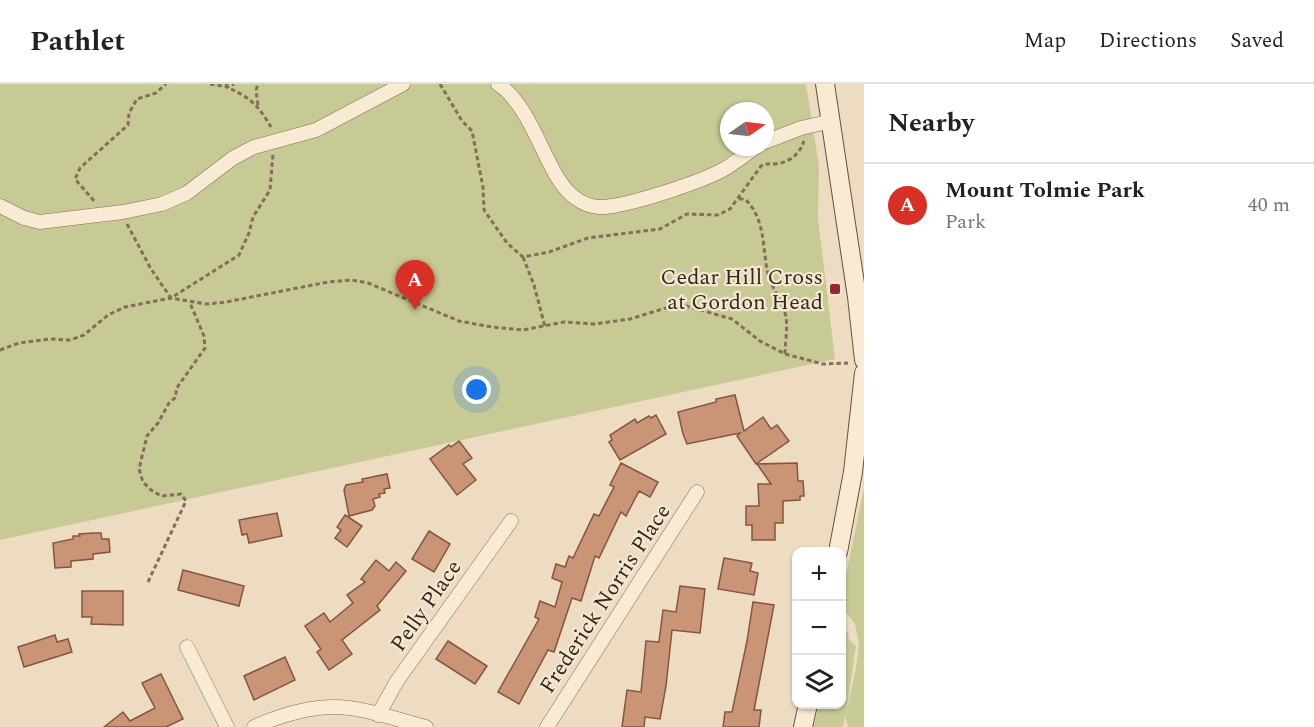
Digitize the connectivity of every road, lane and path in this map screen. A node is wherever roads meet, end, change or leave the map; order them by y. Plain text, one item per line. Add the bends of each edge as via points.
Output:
1 (166, 84) edge
2 (210, 84) edge
3 (234, 84) edge
4 (258, 84) edge
5 (403, 84) edge
6 (498, 84) edge
7 (825, 84) edge
8 (227, 85) edge
9 (258, 105) junction
10 (832, 121) junction
11 (809, 126) junction
12 (774, 139) edge
13 (274, 141) junction
14 (743, 156) edge
15 (761, 166) dead end
16 (739, 199) dead end
17 (0, 206) edge
18 (123, 212) junction
19 (103, 214) junction
20 (524, 257) dead end
21 (171, 298) junction
22 (861, 301) edge
23 (190, 303) junction
24 (545, 327) junction
25 (0, 350) edge
26 (784, 354) junction
27 (860, 365) edge
28 (697, 492) dead end
29 (511, 521) dead end
30 (839, 547) edge
31 (148, 582) dead end
32 (187, 647) dead end
33 (807, 709) edge
34 (378, 715) junction
35 (226, 727) edge
36 (254, 727) edge
37 (426, 727) edge
38 (547, 727) edge
39 (803, 727) edge

1 - 19 path via 156,93 137,99 128,125 80,168 75,179
2 - 8 path
3 - 8 path
4 - 9 path
5 - 13 street via 316,130
6 - 14 street via 523,112 559,180 583,203 616,206 644,198 725,169
7 - 10 main road
8 - 9 path
9 - 13 path
10 - 11 street
10 - 22 main road
11 - 12 street
11 - 15 path via 800,153 789,160
13 - 18 street via 233,158 174,200
13 - 21 path via 270,189 253,218 239,255
16 - 26 path via 753,207 759,221 768,273 786,319
17 - 19 street via 40,222
18 - 19 street
18 - 21 path via 130,231
20 - 24 path
21 - 23 path
21 - 25 path via 125,307 70,340 19,343
22 - 27 main road
23 - 24 path via 226,302 351,280 368,283 459,321 524,330
23 - 31 path via 205,348 147,436 139,469 151,490 161,496 181,494 186,501
24 - 26 path via 564,322 594,324 630,319 679,304 732,319
26 - 27 path via 823,364
27 - 30 main road via 853,472
28 - 38 street, Frederick Norris Place
29 - 34 street, Pelly Place via 397,681
32 - 35 street
33 - 39 main road
34 - 36 street via 349,708 323,708
34 - 37 street

